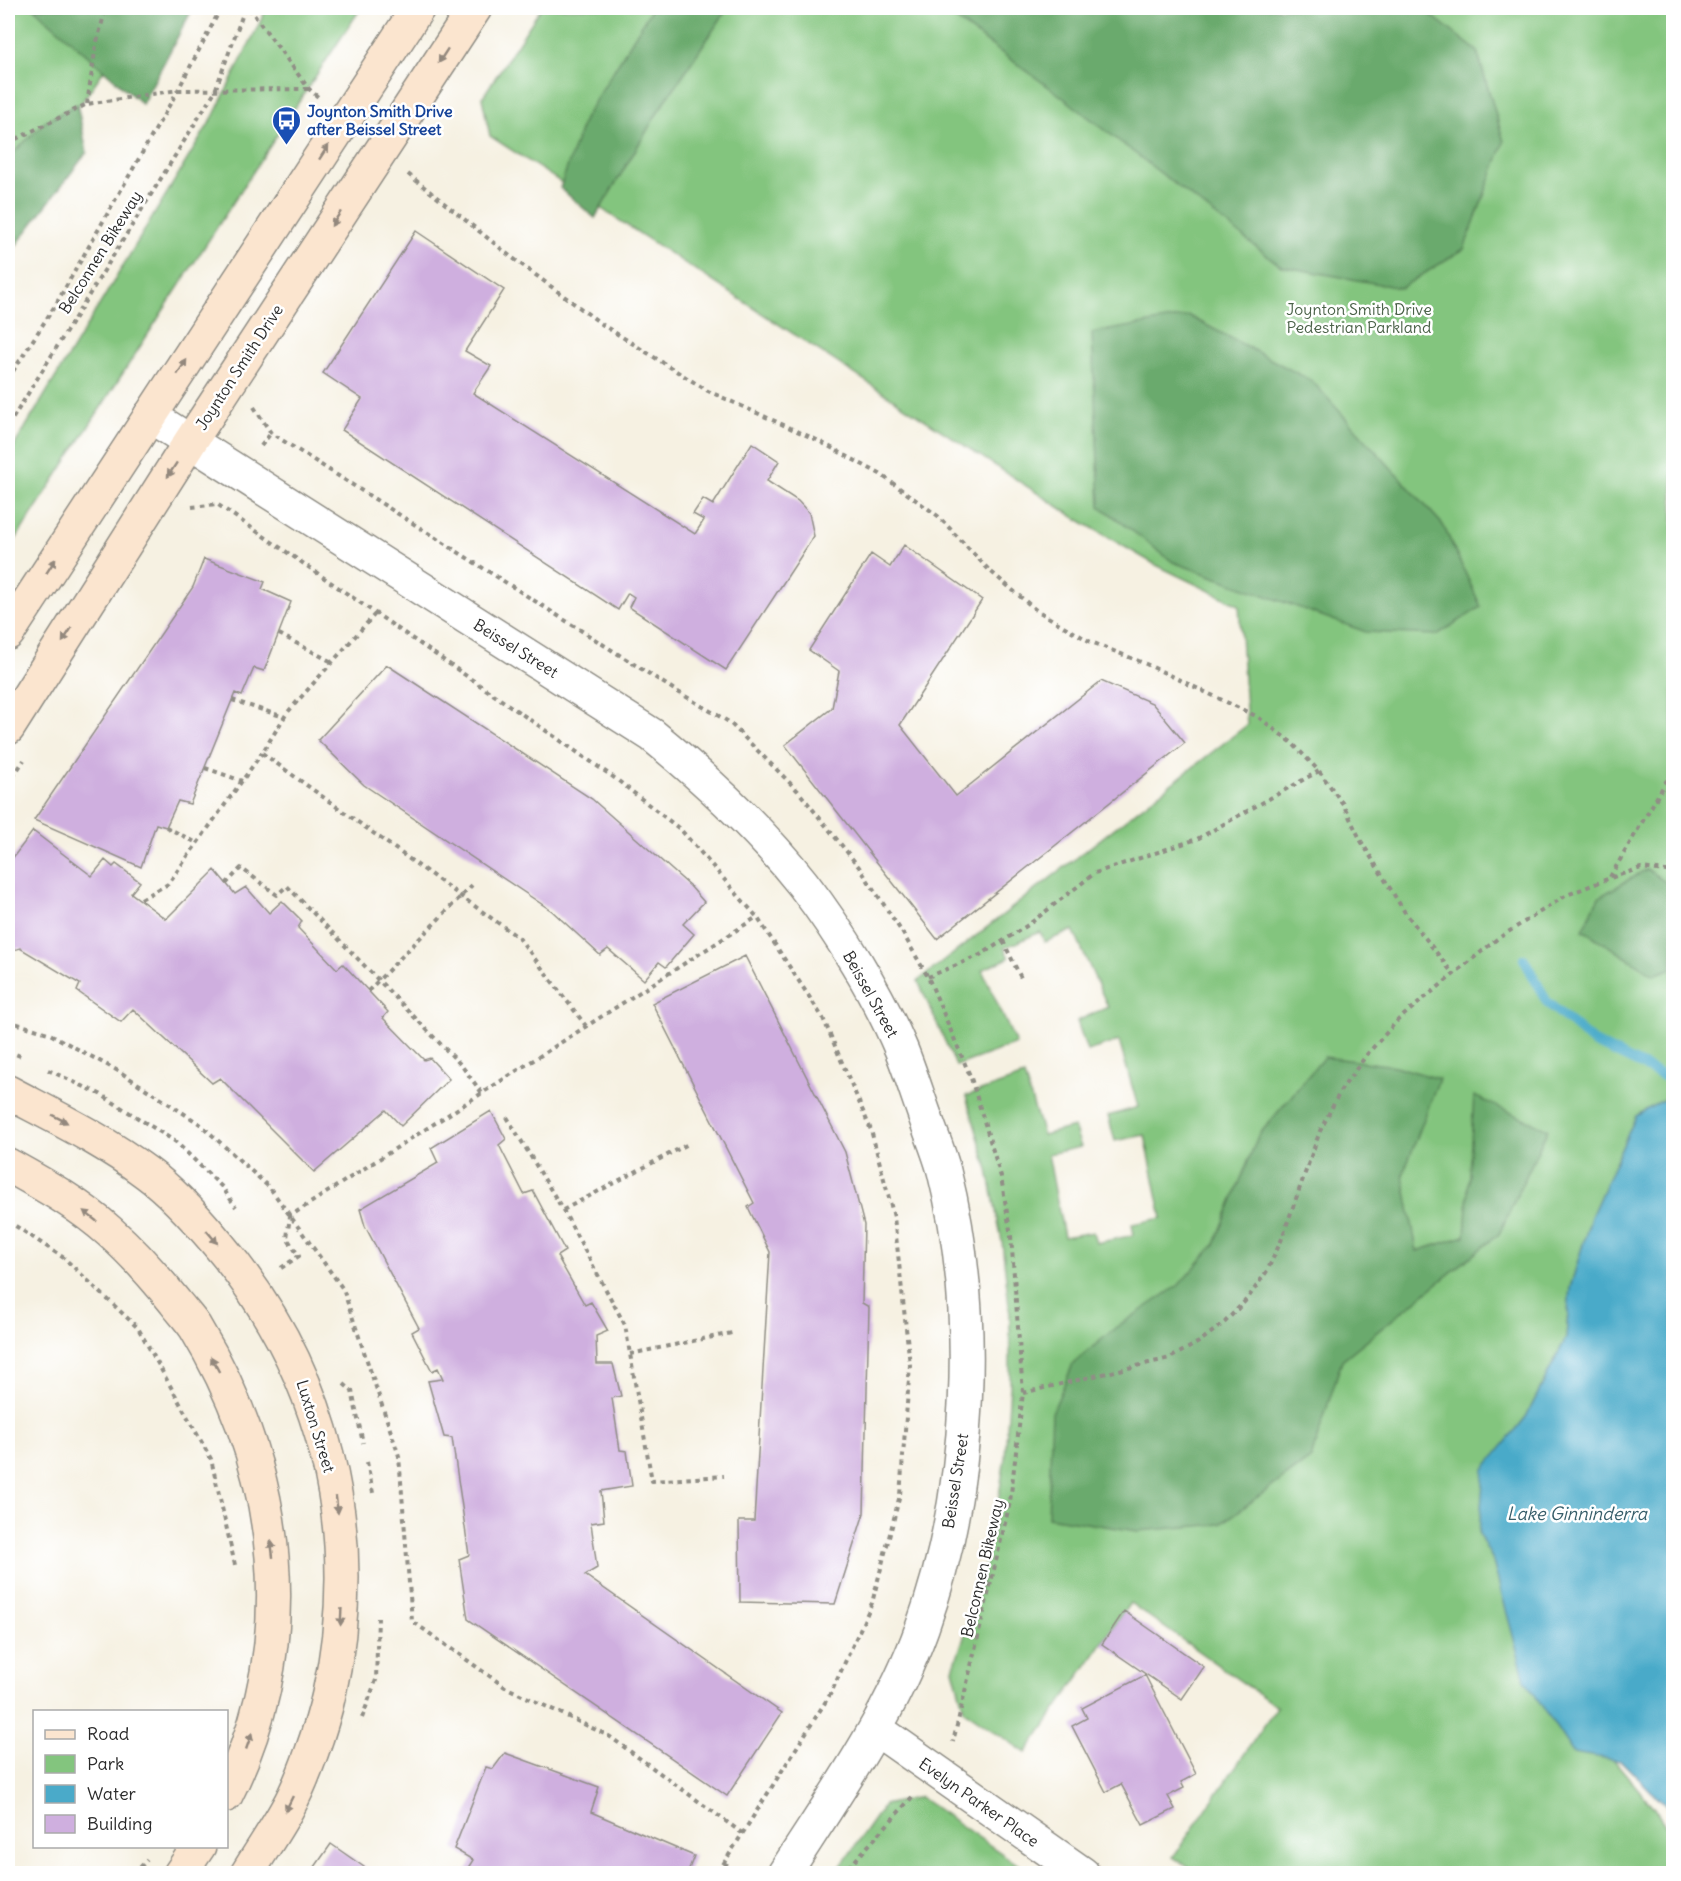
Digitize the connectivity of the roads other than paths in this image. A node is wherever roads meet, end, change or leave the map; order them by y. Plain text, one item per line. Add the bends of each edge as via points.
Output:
1 (418, 8) edge
2 (475, 8) edge
3 (150, 416) junction
4 (190, 442) junction
5 (8, 633) edge
6 (8, 728) edge
7 (8, 1092) edge
8 (8, 1165) edge
9 (876, 1730) junction
10 (228, 1791) edge
11 (198, 1848) edge
12 (180, 1874) edge
13 (247, 1874) edge
14 (784, 1874) edge
15 (1083, 1874) edge

3 -> 1 main road
2 -> 4 main road, Joynton Smith Drive
3 - 4 street, Beissel Street
5 -> 3 main road
4 -> 6 main road, Joynton Smith Drive
4 - 9 street, Beissel Street via 652,735 697,771 760,832 804,885 872,992 901,1049 943,1170 960,1259 966,1332 964,1420 954,1502 940,1566 922,1628
7 -> 13 main road, Luxton Street via 91,1135 148,1174 195,1217 240,1269 276,1325 304,1380 325,1444 338,1502 341,1559 341,1620 329,1695 311,1753 288,1807
10 -> 8 main road via 260,1712 272,1649 275,1576 268,1512 251,1448 228,1389 194,1325 152,1274 110,1231 64,1196
9 - 14 street, Beissel Street
9 - 15 street, Evelyn Parker Place
11 - 12 main road

